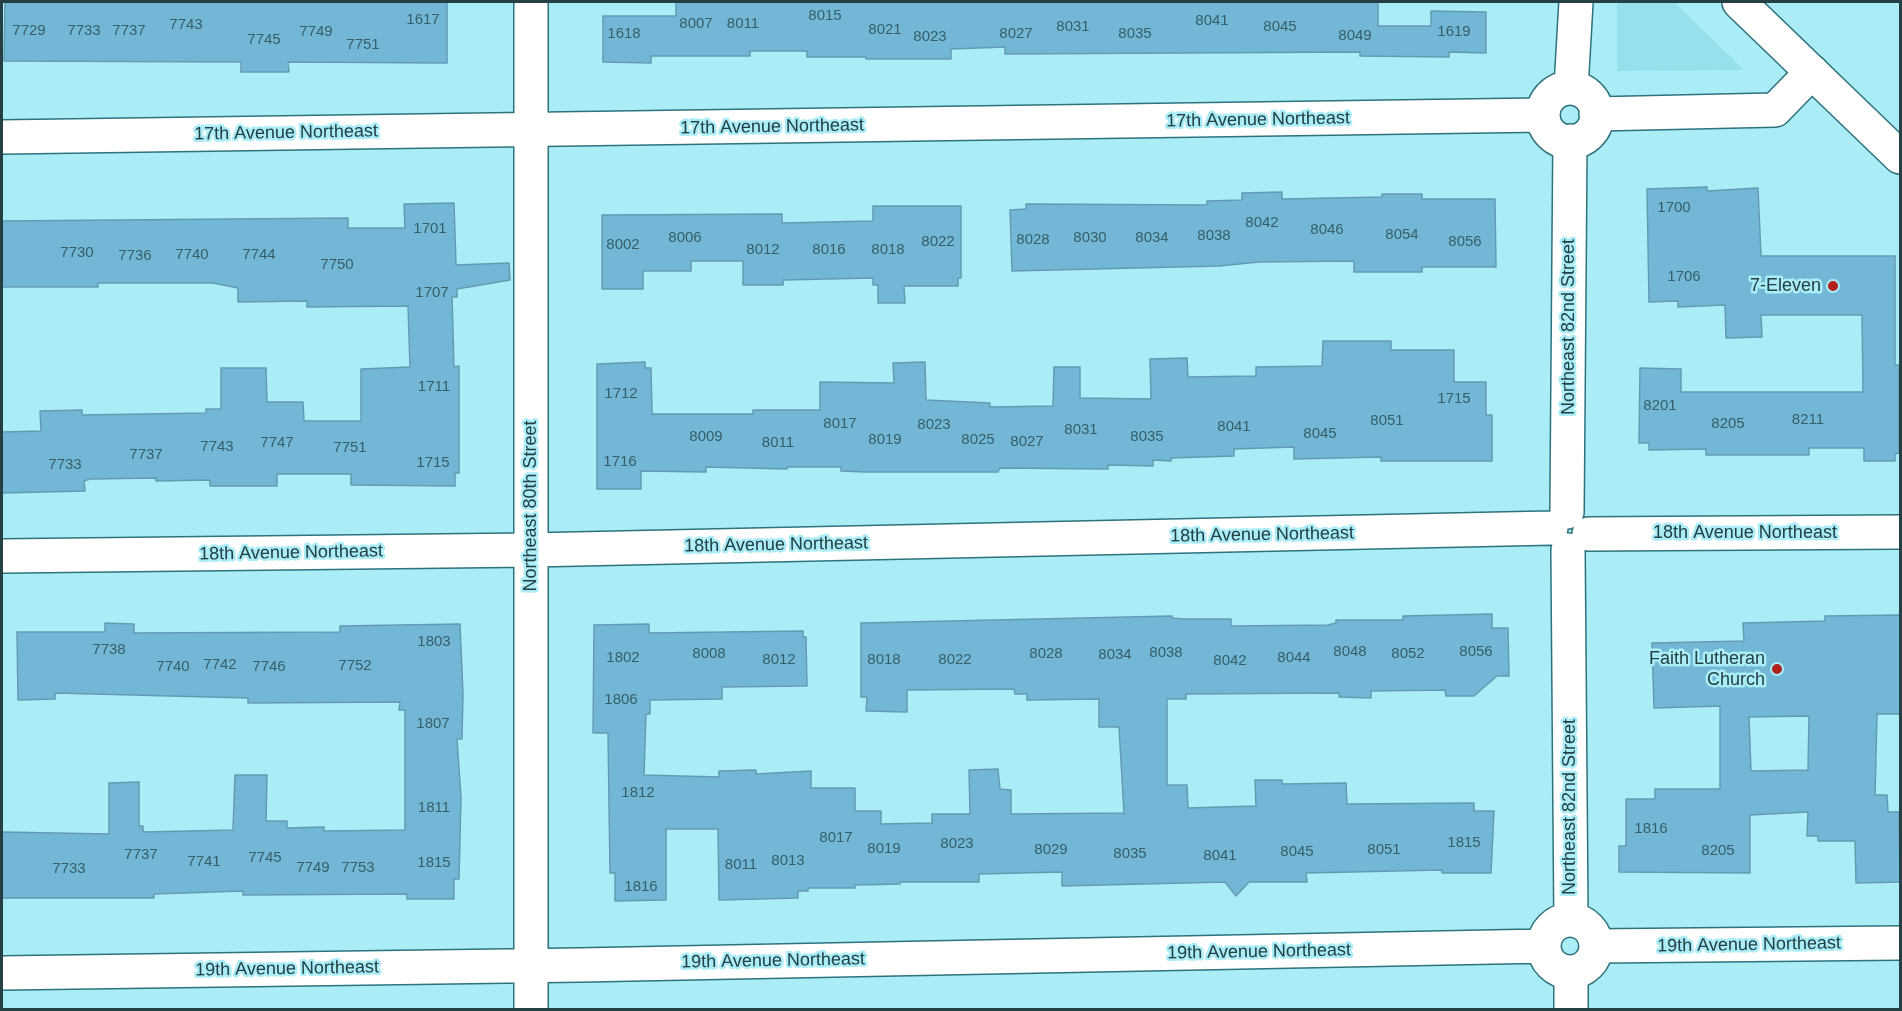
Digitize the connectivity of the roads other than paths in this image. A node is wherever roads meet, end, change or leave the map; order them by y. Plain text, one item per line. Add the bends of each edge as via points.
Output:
1 (531, 2) edge
2 (1576, 2) edge
3 (1739, 2) edge
4 (1812, 72) junction
5 (1571, 88) junction
6 (1596, 114) junction
7 (1543, 115) junction
8 (531, 130) junction
9 (2, 137) edge
10 (1570, 141) junction
11 (1898, 150) edge
12 (1569, 531) junction
13 (1900, 532) edge
14 (531, 550) junction
15 (2, 556) edge
16 (1571, 920) junction
17 (1900, 943) edge
18 (1544, 946) junction
19 (1597, 946) junction
20 (531, 966) junction
21 (1571, 972) junction
22 (2, 973) edge
23 (531, 1010) edge
24 (1571, 1010) edge

1 - 8 street, Northeast 80th Street
2 - 5 street
3 - 4 street
4 - 6 street via 1775,110
4 - 11 street
5 - 6 street via 1590,97
5 - 7 street via 1551,94
6 - 10 street via 1591,131
7 - 8 street, 17th Avenue Northeast
7 - 10 street via 1550,134
8 - 9 street, 17th Avenue Northeast
8 - 14 street, Northeast 80th Street
10 - 12 street, Northeast 82nd Street
12 - 13 street, 18th Avenue Northeast
12 - 14 street, 18th Avenue Northeast
12 - 16 street, Northeast 82nd Street
14 - 15 street, 18th Avenue Northeast
14 - 20 street, Northeast 80th Street
16 - 18 street via 1553,926
16 - 19 street via 1591,929
17 - 19 street, 19th Avenue Northeast
18 - 20 street, 19th Avenue Northeast
18 - 21 street via 1551,964
19 - 21 street via 1591,962
20 - 22 street, 19th Avenue Northeast
20 - 23 street, Northeast 80th Street
21 - 24 street

